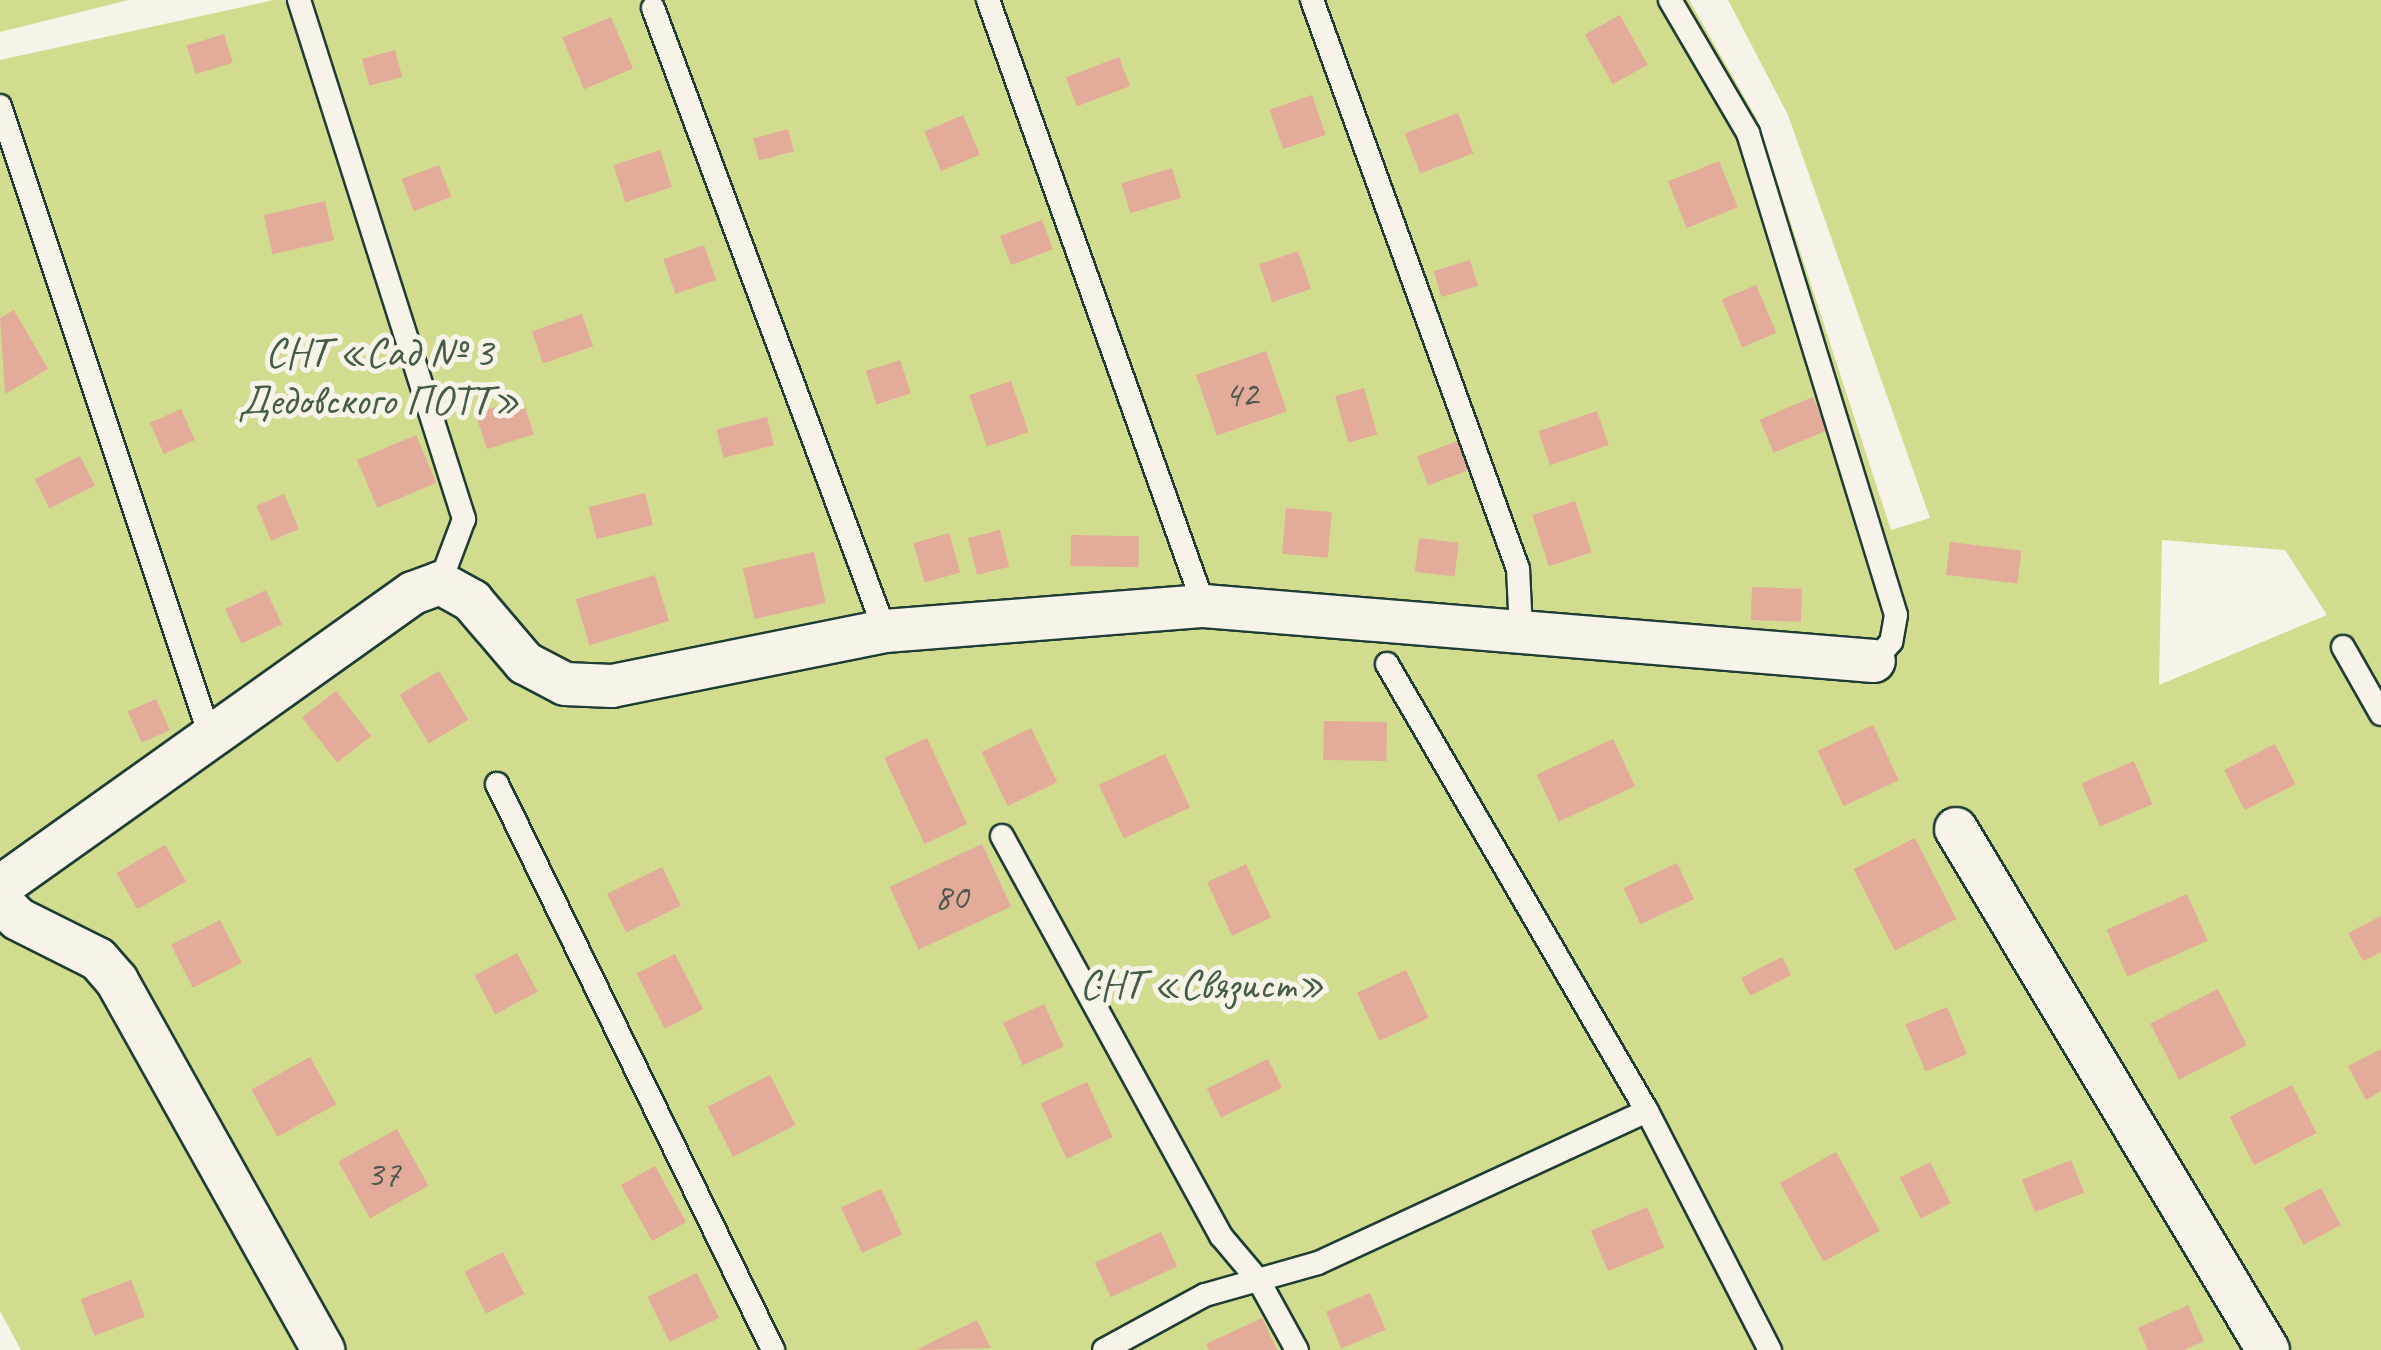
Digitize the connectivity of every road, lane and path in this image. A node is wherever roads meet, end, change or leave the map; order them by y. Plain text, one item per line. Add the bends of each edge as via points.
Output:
1 (299, 0) edge
2 (988, 0) edge
3 (1312, 0) edge
4 (1670, 0) edge
5 (654, 8) dead end
6 (0, 106) edge
7 (440, 583) junction
8 (1204, 606) junction
9 (1521, 630) junction
10 (884, 631) junction
11 (2343, 646) dead end
12 (1874, 661) joint
13 (1387, 664) dead end
14 (2381, 714) edge
15 (211, 740) junction
16 (496, 784) dead end
17 (1956, 829) dead end
18 (1002, 836) dead end
19 (0, 888) edge
20 (0, 901) edge
21 (1647, 1111) junction
22 (1259, 1281) junction
23 (323, 1350) edge
24 (773, 1350) edge
25 (1104, 1350) edge
26 (1298, 1350) edge
27 (1770, 1350) edge
28 (2268, 1350) edge

1 - 7 lane via 464,518
2 - 8 lane
3 - 9 lane via 1518,569
4 - 12 lane via 1754,152 1896,615 1891,642
5 - 10 lane
6 - 15 lane
7 - 10 street via 472,602 525,663 565,684 612,686
7 - 15 street via 413,593
8 - 9 street via 1362,624
8 - 10 street
9 - 12 street
11 - 14 lane
13 - 21 lane
15 - 19 street
16 - 24 lane
17 - 28 street
18 - 22 lane via 1221,1236
20 - 23 street via 18,918 98,959 116,982
21 - 22 lane via 1318,1262
21 - 27 lane
22 - 25 lane via 1204,1295
22 - 26 lane

